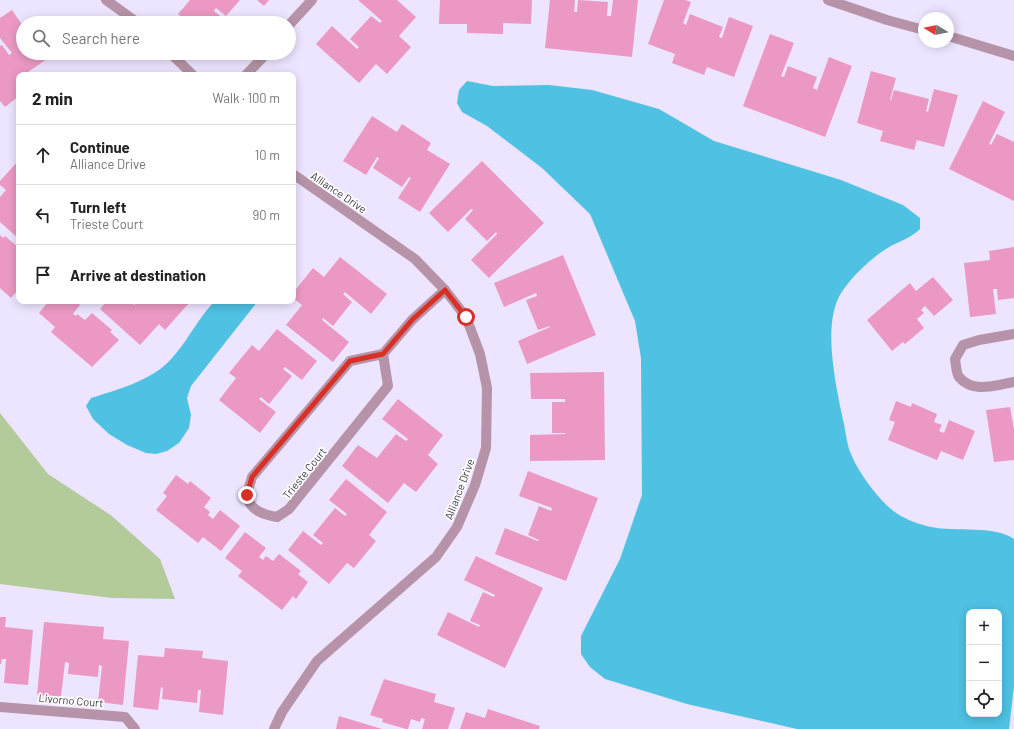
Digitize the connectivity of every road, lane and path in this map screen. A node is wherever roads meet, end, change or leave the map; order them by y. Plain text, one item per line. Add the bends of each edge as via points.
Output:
1 (106, 0) edge
2 (312, 0) edge
3 (828, 0) edge
4 (128, 16) edge
5 (296, 17) edge
6 (918, 28) edge
7 (954, 38) edge
8 (1014, 56) edge
9 (177, 60) edge
10 (261, 60) edge
11 (190, 72) edge
12 (249, 72) edge
13 (296, 176) edge
14 (445, 290) junction
15 (1014, 334) edge
16 (383, 354) junction
17 (1014, 382) edge
18 (0, 707) edge
19 (135, 729) edge
20 (274, 729) edge

1 - 4 street
2 - 5 street
3 - 6 street
7 - 8 street
9 - 11 street
10 - 12 street
13 - 14 street, Alliance Drive via 415,259
14 - 16 street via 412,320
14 - 20 street, Alliance Drive via 466,317 480,354 487,388 486,448 476,485 457,527 436,557 317,660 282,712
15 - 17 street via 963,345 955,359 959,376 970,386 981,388
16 - 16 street, Trieste Court via 350,361 281,442 252,477 247,495 253,508 265,515 277,517 289,509 388,386
18 - 19 street, Livorno Court via 124,717

